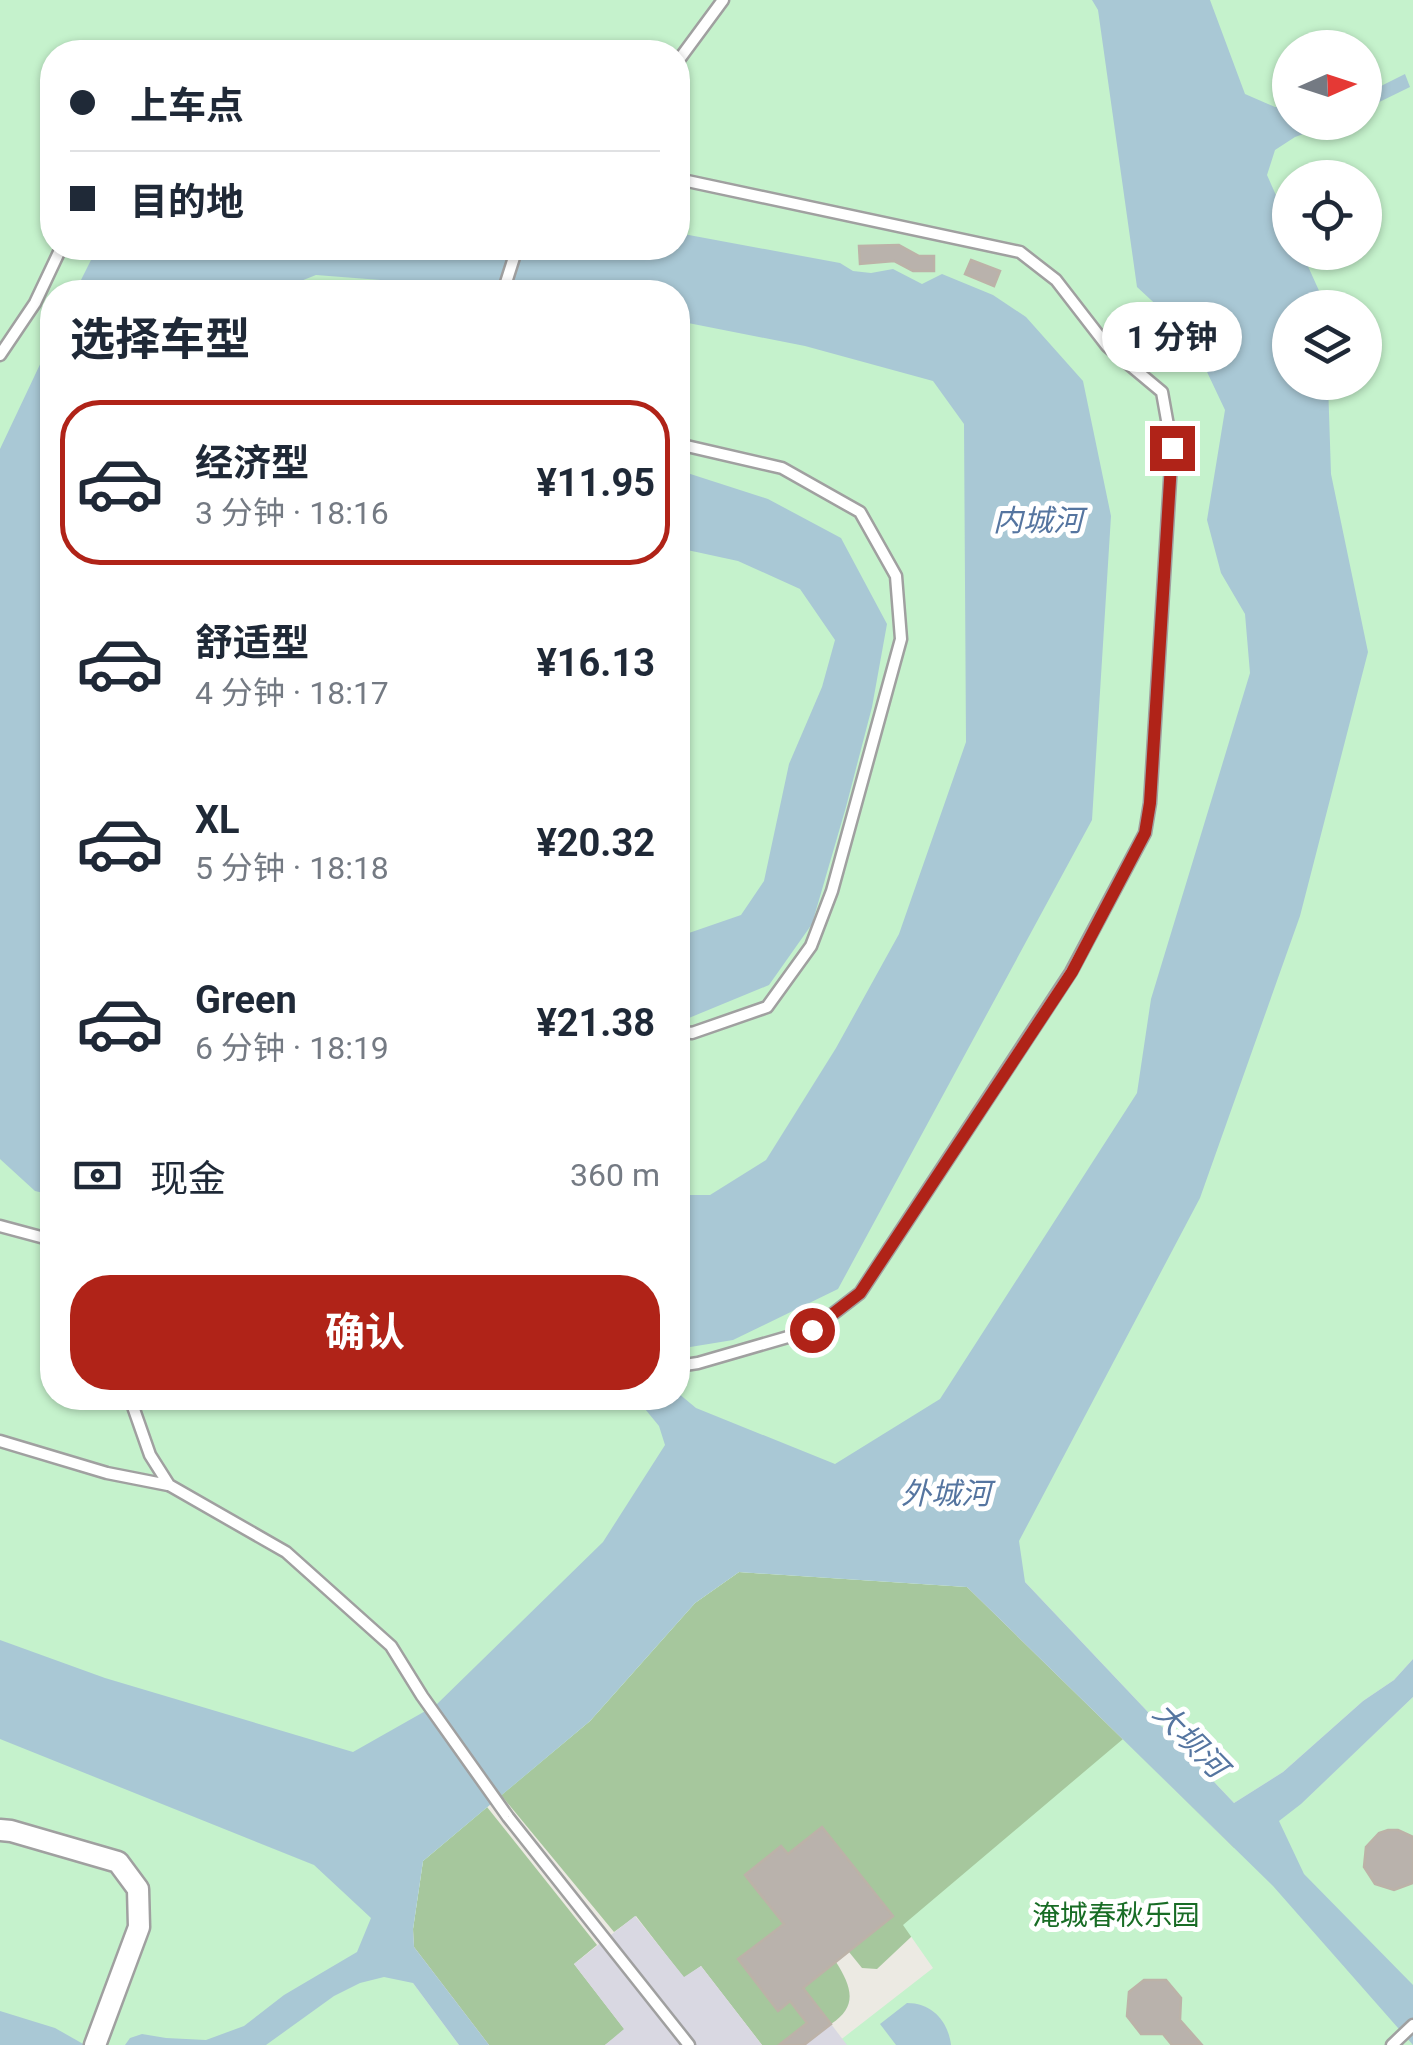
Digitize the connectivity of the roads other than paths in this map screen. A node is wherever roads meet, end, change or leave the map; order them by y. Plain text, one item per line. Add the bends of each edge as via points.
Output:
1 (723, 0) edge
2 (690, 44) edge
3 (690, 182) edge
4 (40, 292) edge
5 (0, 355) edge
6 (690, 447) edge
7 (690, 1032) edge
8 (0, 1226) edge
9 (40, 1237) edge
10 (690, 1364) edge
11 (134, 1410) edge
12 (0, 1441) edge
13 (168, 1485) junction
14 (0, 1830) edge
15 (1413, 2025) edge
16 (95, 2045) edge
17 (689, 2045) edge
18 (1392, 2045) edge

1 - 2 lane
3 - 10 lane via 1020,252 1056,280 1107,346 1162,392 1172,448 1145,833 1072,972 860,1293 812,1330
4 - 5 lane
6 - 7 lane via 782,468 860,512 896,576 900,638 811,946 767,1007
8 - 9 lane
11 - 13 lane
12 - 13 lane
13 - 17 lane via 286,1552 391,1646 508,1817
14 - 16 street via 118,1862 138,1890 140,1926
15 - 18 lane

